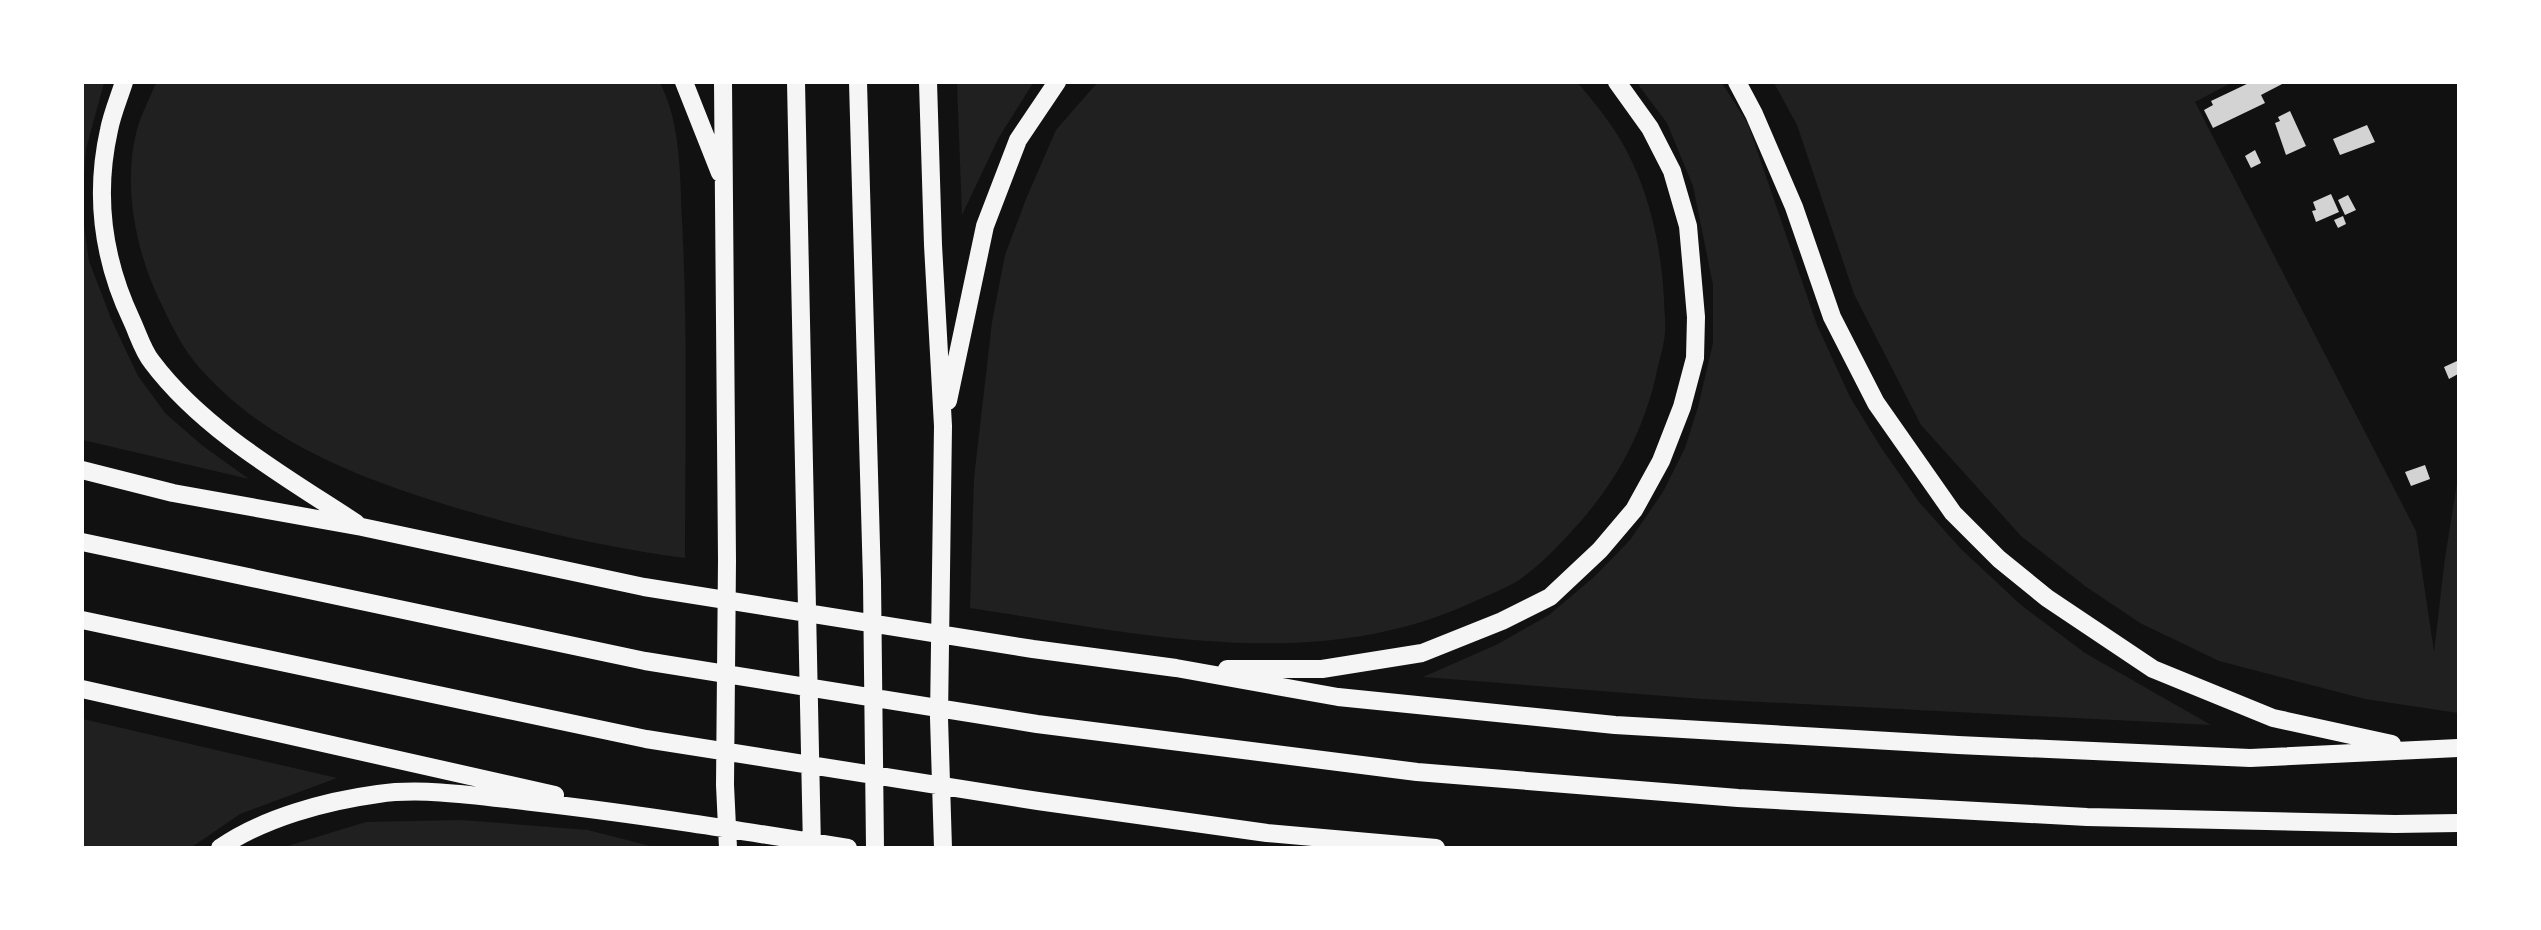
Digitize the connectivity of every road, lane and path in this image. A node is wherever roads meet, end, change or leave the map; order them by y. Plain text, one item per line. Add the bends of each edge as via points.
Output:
1 (124, 82) edge
2 (684, 82) edge
3 (723, 82) edge
4 (796, 82) edge
5 (858, 82) edge
6 (928, 82) edge
7 (1057, 82) edge
8 (1617, 82) edge
9 (1737, 82) edge
10 (724, 184) junction
11 (943, 426) junction
12 (82, 470) edge
13 (362, 527) junction
14 (82, 542) edge
15 (82, 620) edge
16 (1176, 668) junction
17 (82, 689) edge
18 (2414, 748) junction
19 (2458, 748) edge
20 (648, 816) junction
21 (2458, 823) edge
22 (220, 848) edge
23 (728, 848) edge
24 (812, 848) edge
25 (848, 848) edge
26 (875, 848) edge
27 (943, 848) edge
28 (1436, 848) edge

1 - 13 highway via 109,130 100,199 107,253 124,304 151,361 191,404 251,454
2 - 10 highway
3 - 10 highway
4 - 24 highway
5 - 26 highway
6 - 11 highway
7 - 11 highway via 1018,140 985,226
8 - 16 highway via 1650,128 1672,171 1688,226 1696,317 1695,358 1682,407 1661,461 1634,510 1600,550 1550,597 1422,653 1322,669
9 - 18 highway via 1794,207 1832,317 1876,403 1953,513 2047,598 2153,669 2273,718
10 - 23 highway
11 - 27 highway via 939,674
12 - 13 highway via 172,493
13 - 16 highway via 644,587
14 - 21 highway via 645,662 1037,724 1417,772 1738,798 2087,817
15 - 28 highway via 646,739 1267,833
16 - 18 highway via 1338,697 1615,725 2250,758
17 - 20 highway
18 - 19 highway
20 - 22 highway via 452,793 380,793 318,805 270,822
20 - 25 highway

